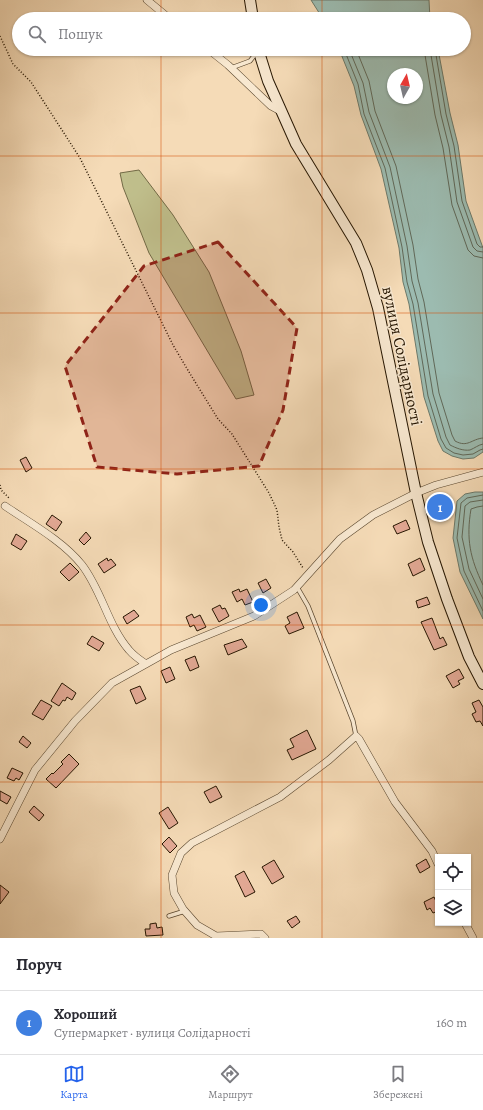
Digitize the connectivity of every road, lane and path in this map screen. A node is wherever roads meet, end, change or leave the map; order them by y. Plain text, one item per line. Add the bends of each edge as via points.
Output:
1 (147, 0) edge
2 (250, 0) edge
3 (162, 12) edge
4 (252, 12) edge
5 (0, 36) edge
6 (216, 56) edge
7 (254, 56) edge
8 (260, 56) edge
9 (231, 68) junction
10 (282, 112) junction
11 (483, 472) edge
12 (416, 493) junction
13 (5, 506) dead end
14 (308, 574) junction
15 (297, 586) junction
16 (146, 664) junction
17 (483, 684) edge
18 (356, 736) junction
19 (0, 839) edge
20 (435, 858) edge
21 (185, 911) junction
22 (169, 916) dead end
23 (467, 926) edge
24 (265, 938) edge
25 (473, 938) edge

1 - 3 street
2 - 4 main road
5 - 14 path via 14,64 30,82 80,158 173,345 218,419 232,434 269,493 277,510 282,540
6 - 9 street
7 - 9 lane via 250,61
8 - 10 main road, вулиця Солідарності
9 - 10 street via 271,106
10 - 12 main road, вулиця Солідарності via 296,144 356,243 367,270 378,308
11 - 12 street
12 - 14 street via 373,515 340,539
12 - 17 main road, вулиця Солідарності via 428,542 447,599 469,657
13 - 16 street via 63,546 82,565 98,590 118,634 129,651
14 - 15 street
15 - 16 street via 254,616 171,650
15 - 18 lane via 308,606 353,721
16 - 19 street via 112,684 75,721 35,770
18 - 20 street via 395,802
18 - 21 street via 280,797 192,843 181,853 172,875 174,893
21 - 22 lane
21 - 24 street via 197,925 216,936 261,934
23 - 25 street

